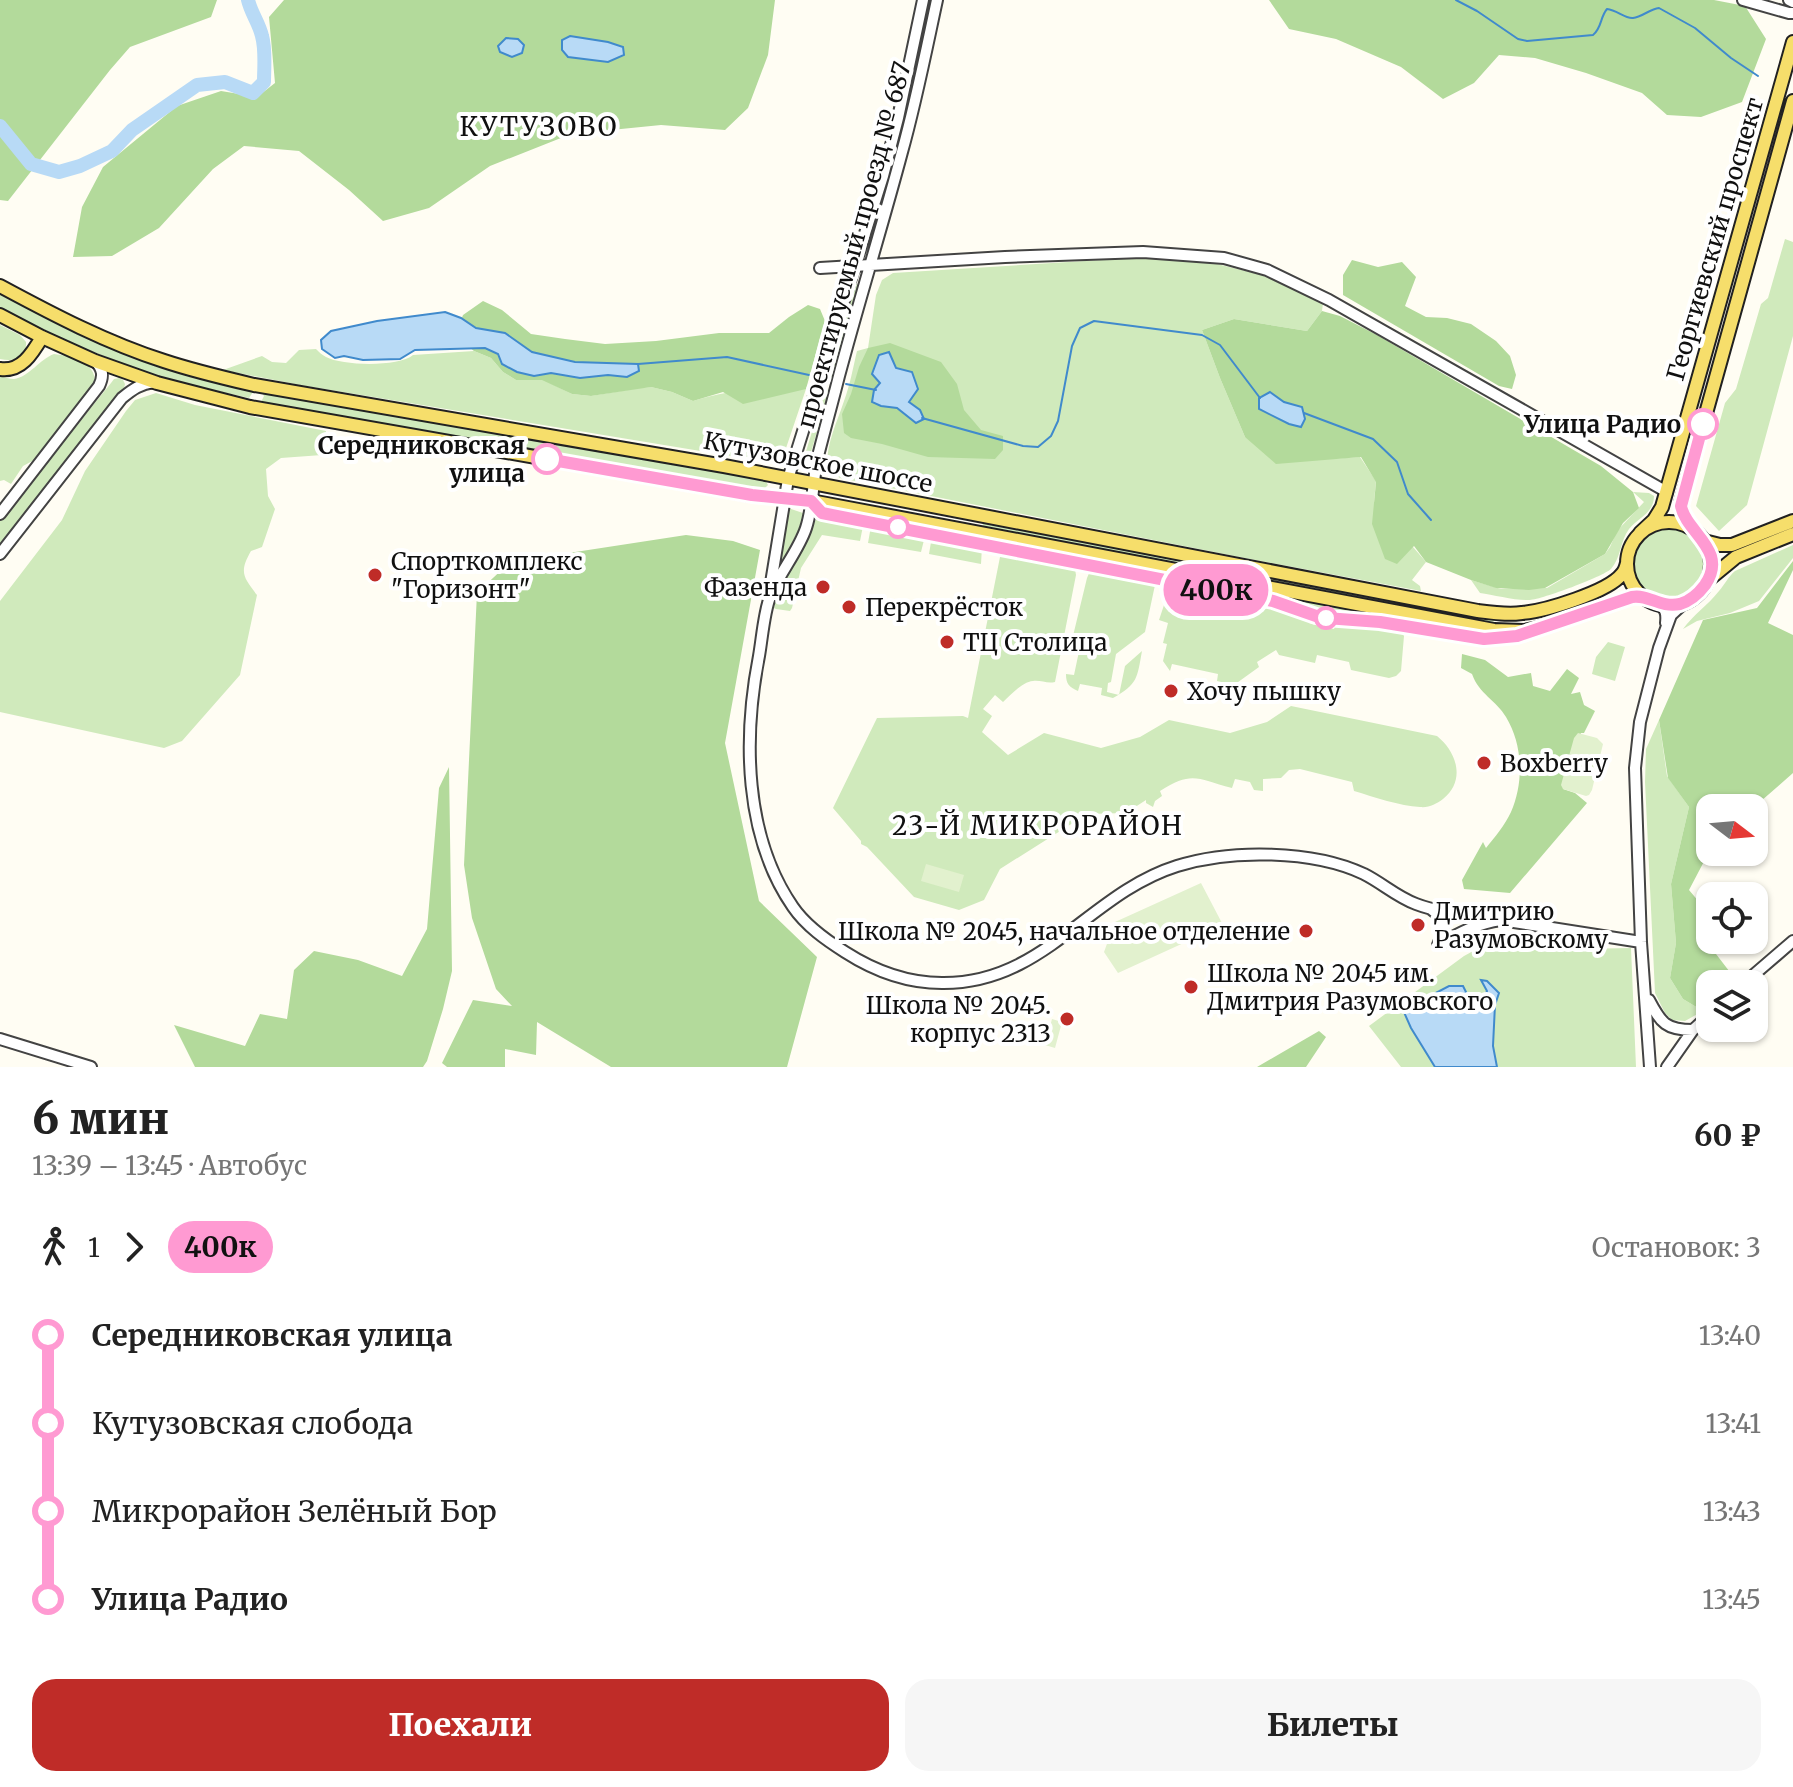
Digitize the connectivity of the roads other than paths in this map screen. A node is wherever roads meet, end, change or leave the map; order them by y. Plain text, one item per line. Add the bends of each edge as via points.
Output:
1 (923, 0) edge
2 (937, 0) edge
3 (1743, 0) edge
4 (1793, 13) edge
5 (1793, 42) edge
6 (1793, 101) edge
7 (871, 264) junction
8 (854, 266) junction
9 (820, 268) dead end
10 (0, 286) edge
11 (0, 315) edge
12 (42, 337) junction
13 (95, 361) junction
14 (0, 369) edge
15 (154, 382) junction
16 (254, 385) junction
17 (250, 407) junction
18 (788, 479) junction
19 (813, 483) junction
20 (1667, 492) junction
21 (784, 499) junction
22 (811, 501) junction
23 (0, 514) edge
24 (1793, 521) edge
25 (1694, 530) junction
26 (1640, 533) junction
27 (1793, 534) edge
28 (1704, 541) junction
29 (0, 554) edge
30 (1627, 563) junction
31 (1708, 580) junction
32 (1645, 598) junction
33 (769, 599) junction
34 (1684, 603) junction
35 (1660, 604) junction
36 (1666, 625) junction
37 (1430, 909) junction
38 (1501, 920) junction
39 (1793, 941) edge
40 (1641, 942) junction
41 (1759, 970) edge
42 (1646, 995) junction
43 (1696, 1027) edge
44 (1693, 1030) junction
45 (0, 1039) edge
46 (91, 1067) edge
47 (1650, 1067) edge
48 (1667, 1067) edge

1 - 8 street, проектируемый проезд № 687 via 883,176
2 - 7 street, проектируемый проезд № 687
3 - 4 street
5 - 20 main road, Георгиевский проспект
6 - 25 main road, Георгиевский проспект via 1681,503
7 - 8 street
7 - 19 street, проектируемый проезд № 687
7 - 20 street via 1143,252 1224,258 1267,270
8 - 9 street
8 - 18 street, проектируемый проезд № 687
10 - 16 main road, Кутузовское шоссе via 146,355
11 - 12 main road, Кутузовское шоссе
12 - 13 main road, Кутузовское шоссе
12 - 14 main road via 24,363
13 - 15 main road, Кутузовское шоссе
13 - 23 street via 103,374 99,386
15 - 17 main road, Кутузовское шоссе
15 - 29 street via 122,398
16 - 17 main road via 257,400
16 - 18 main road, Кутузовское шоссе
17 - 21 main road, Кутузовское шоссе
18 - 19 main road, Кутузовское шоссе
18 - 21 street, проектируемый проезд № 687
19 - 22 street, проектируемый проезд № 687
19 - 30 main road, Кутузовское шоссе via 1498,614 1535,612 1599,590 1619,577
20 - 26 main road, Георгиевский проспект via 1658,515
21 - 22 main road, Кутузовское шоссе
21 - 33 street, проектируемый проезд № 687
22 - 32 main road, Кутузовское шоссе via 1494,630 1524,631 1632,597
22 - 33 street, проектируемый проезд № 687 via 807,527
24 - 28 main road via 1732,545
25 - 26 main road via 1669,522
25 - 28 main road
26 - 30 main road
27 - 31 main road via 1736,557
28 - 31 main road via 1711,562
30 - 32 main road via 1634,586
31 - 34 main road
32 - 35 main road
33 - 37 street, проектируемый проезд № 687 via 753,686 750,740 764,847 775,877 800,916 833,944 880,972 939,984 1006,971 1035,957 1112,897 1148,877 1238,855 1321,860 1362,873
34 - 35 main road
34 - 36 street
35 - 36 street
36 - 40 street via 1635,757
37 - 38 street, проектируемый проезд № 687
37 - 38 street via 1443,921 1438,945 1484,922
38 - 40 street, проектируемый проезд № 687
39 - 41 street
40 - 42 street
42 - 44 street via 1659,1020 1670,1028
42 - 47 street
43 - 44 street
44 - 48 street
45 - 46 street

